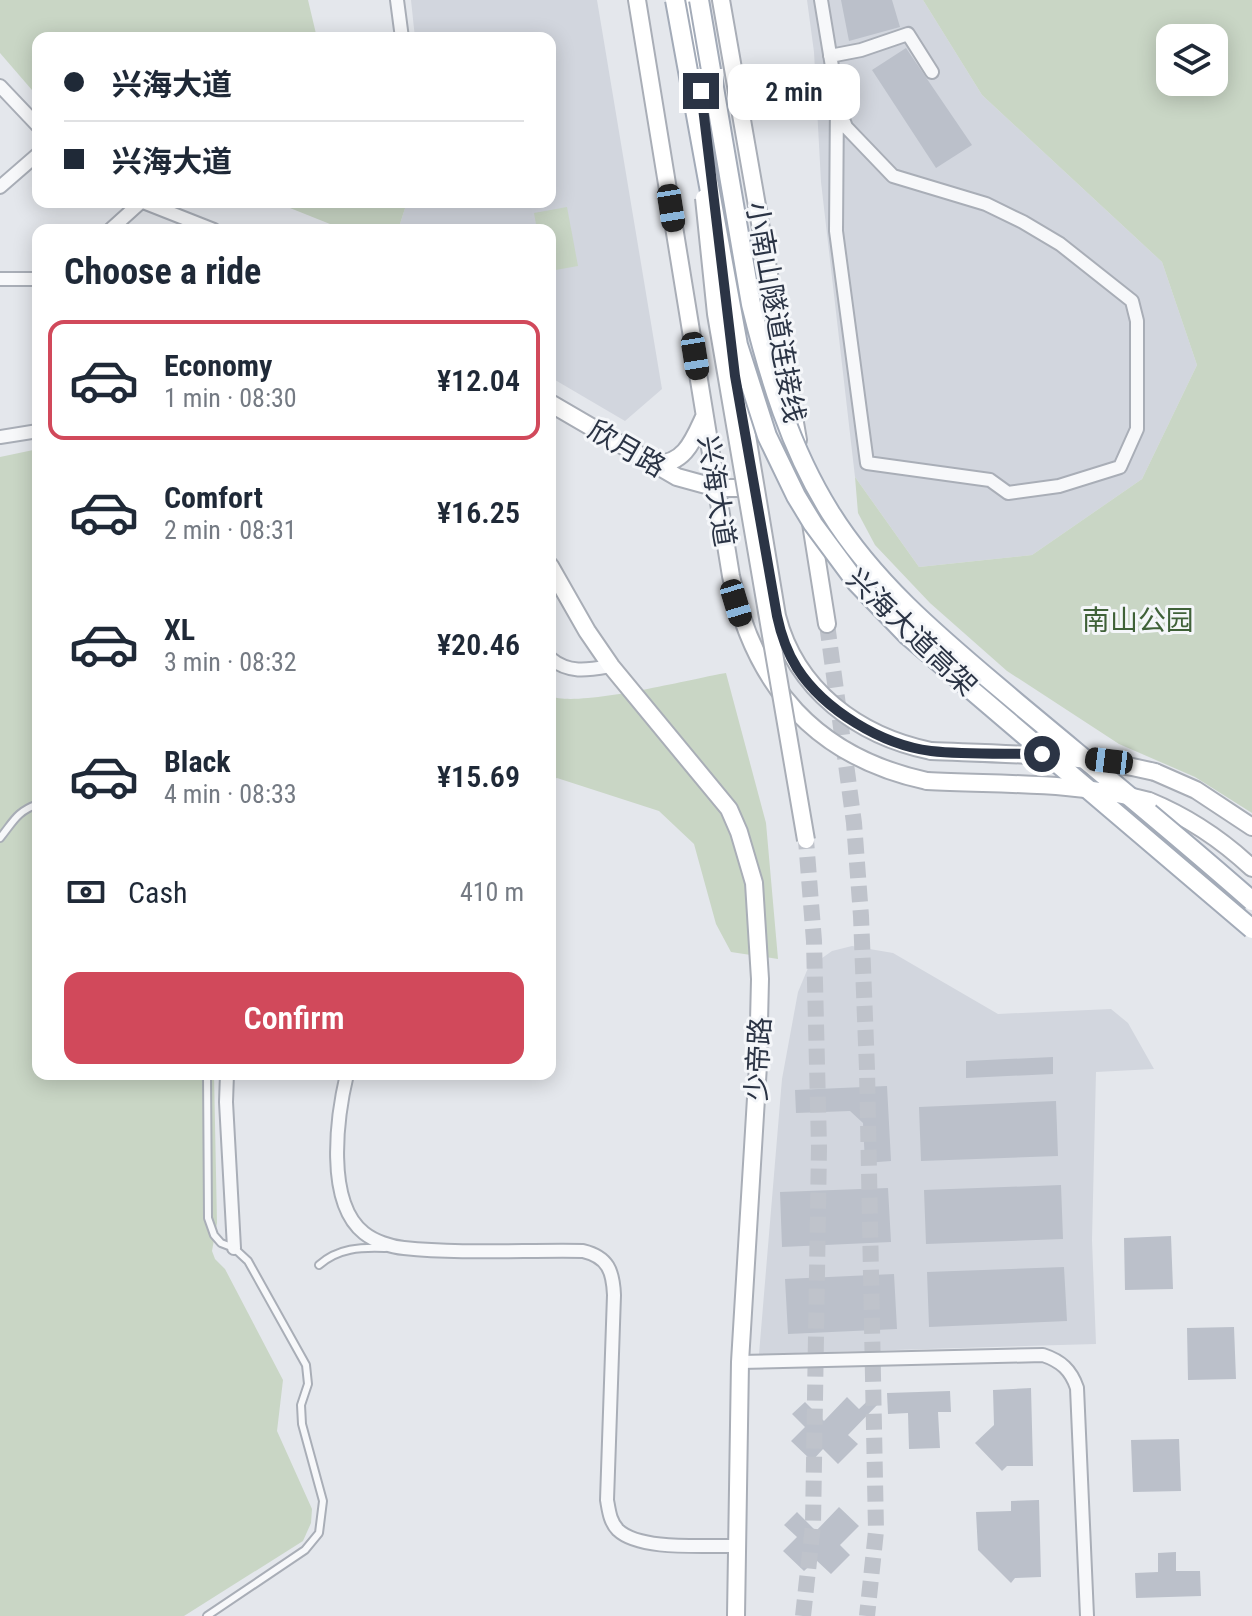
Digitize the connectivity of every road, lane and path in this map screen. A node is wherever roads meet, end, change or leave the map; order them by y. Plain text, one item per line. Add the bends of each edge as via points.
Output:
1 (397, 0) edge
2 (637, 0) edge
3 (675, 0) edge
4 (686, 0) edge
5 (699, 0) edge
6 (721, 0) edge
7 (821, 0) edge
8 (401, 32) edge
9 (830, 56) junction
10 (932, 72) dead end
11 (0, 86) edge
12 (837, 99) junction
13 (32, 120) edge
14 (696, 125) junction
15 (32, 159) edge
16 (0, 187) edge
17 (135, 208) edge
18 (157, 208) edge
19 (117, 224) edge
20 (199, 224) edge
21 (0, 279) edge
22 (32, 279) edge
23 (556, 407) edge
24 (705, 415) junction
25 (32, 432) edge
26 (0, 437) edge
27 (654, 464) junction
28 (717, 488) junction
29 (754, 488) junction
30 (556, 577) edge
31 (827, 624) tunnel mouth
32 (556, 663) edge
33 (611, 666) junction
34 (32, 808) edge
35 (1252, 827) edge
36 (0, 838) edge
37 (806, 840) tunnel mouth
38 (1252, 868) edge
39 (1252, 901) edge
40 (1252, 929) edge
41 (207, 1080) edge
42 (227, 1080) edge
43 (346, 1080) edge
44 (234, 1248) junction
45 (401, 1248) junction
46 (319, 1265) dead end
47 (740, 1362) junction
48 (736, 1546) junction
49 (207, 1616) edge
50 (736, 1616) edge
51 (1087, 1616) edge

1 - 8 street
2 - 24 street, 兴海大道
3 - 14 main road, 兴海大道高架, bridge
4 - 29 street, 兴海大道
5 - 39 main road, 兴海大道高架, bridge via 759,337 783,417 832,515 877,574 928,625
6 - 31 street, 小南山隧道连接线
7 - 9 street
9 - 10 street via 908,34
9 - 12 street
11 - 13 street
12 - 12 street via 846,127 893,176 986,204 1023,222 1132,301 1137,321 1137,429 1120,467 1059,486 1008,493 990,480 867,463 836,231
14 - 37 street, 小南山隧道连接线, bridge via 718,326
14 - 40 main road, 兴海大道高架, bridge via 747,378 781,467 813,524 856,582 908,636
15 - 16 street
17 - 19 street
18 - 20 street
21 - 22 street
23 - 27 street, 欣月路
24 - 27 street via 676,461
24 - 28 street, 兴海大道
25 - 26 street
27 - 28 street, 欣月路
28 - 29 street, 欣月路
28 - 38 street, 兴海大道, bridge via 736,603 755,653 794,709 838,747 865,763 927,781 1059,785 1149,801 1209,832
29 - 35 street, 兴海大道, bridge via 788,652 799,671 859,724 931,751 1063,756 1155,772 1196,790
30 - 33 street, 少帝路
32 - 33 street via 583,671
33 - 47 street, 少帝路 via 729,809 754,883 760,1012
34 - 36 lane via 13,819
41 - 44 lane via 208,1218 214,1235
42 - 44 street
43 - 45 street via 337,1180 344,1204 362,1232
44 - 49 lane via 248,1261 306,1365 302,1424 323,1501 322,1516 319,1533 305,1550
45 - 46 lane via 342,1251
45 - 48 street via 583,1251 604,1260 614,1295 607,1500 613,1524 643,1542
47 - 48 street, 少帝路
47 - 51 street via 1043,1355 1062,1364 1077,1388
48 - 50 street, 少帝路

